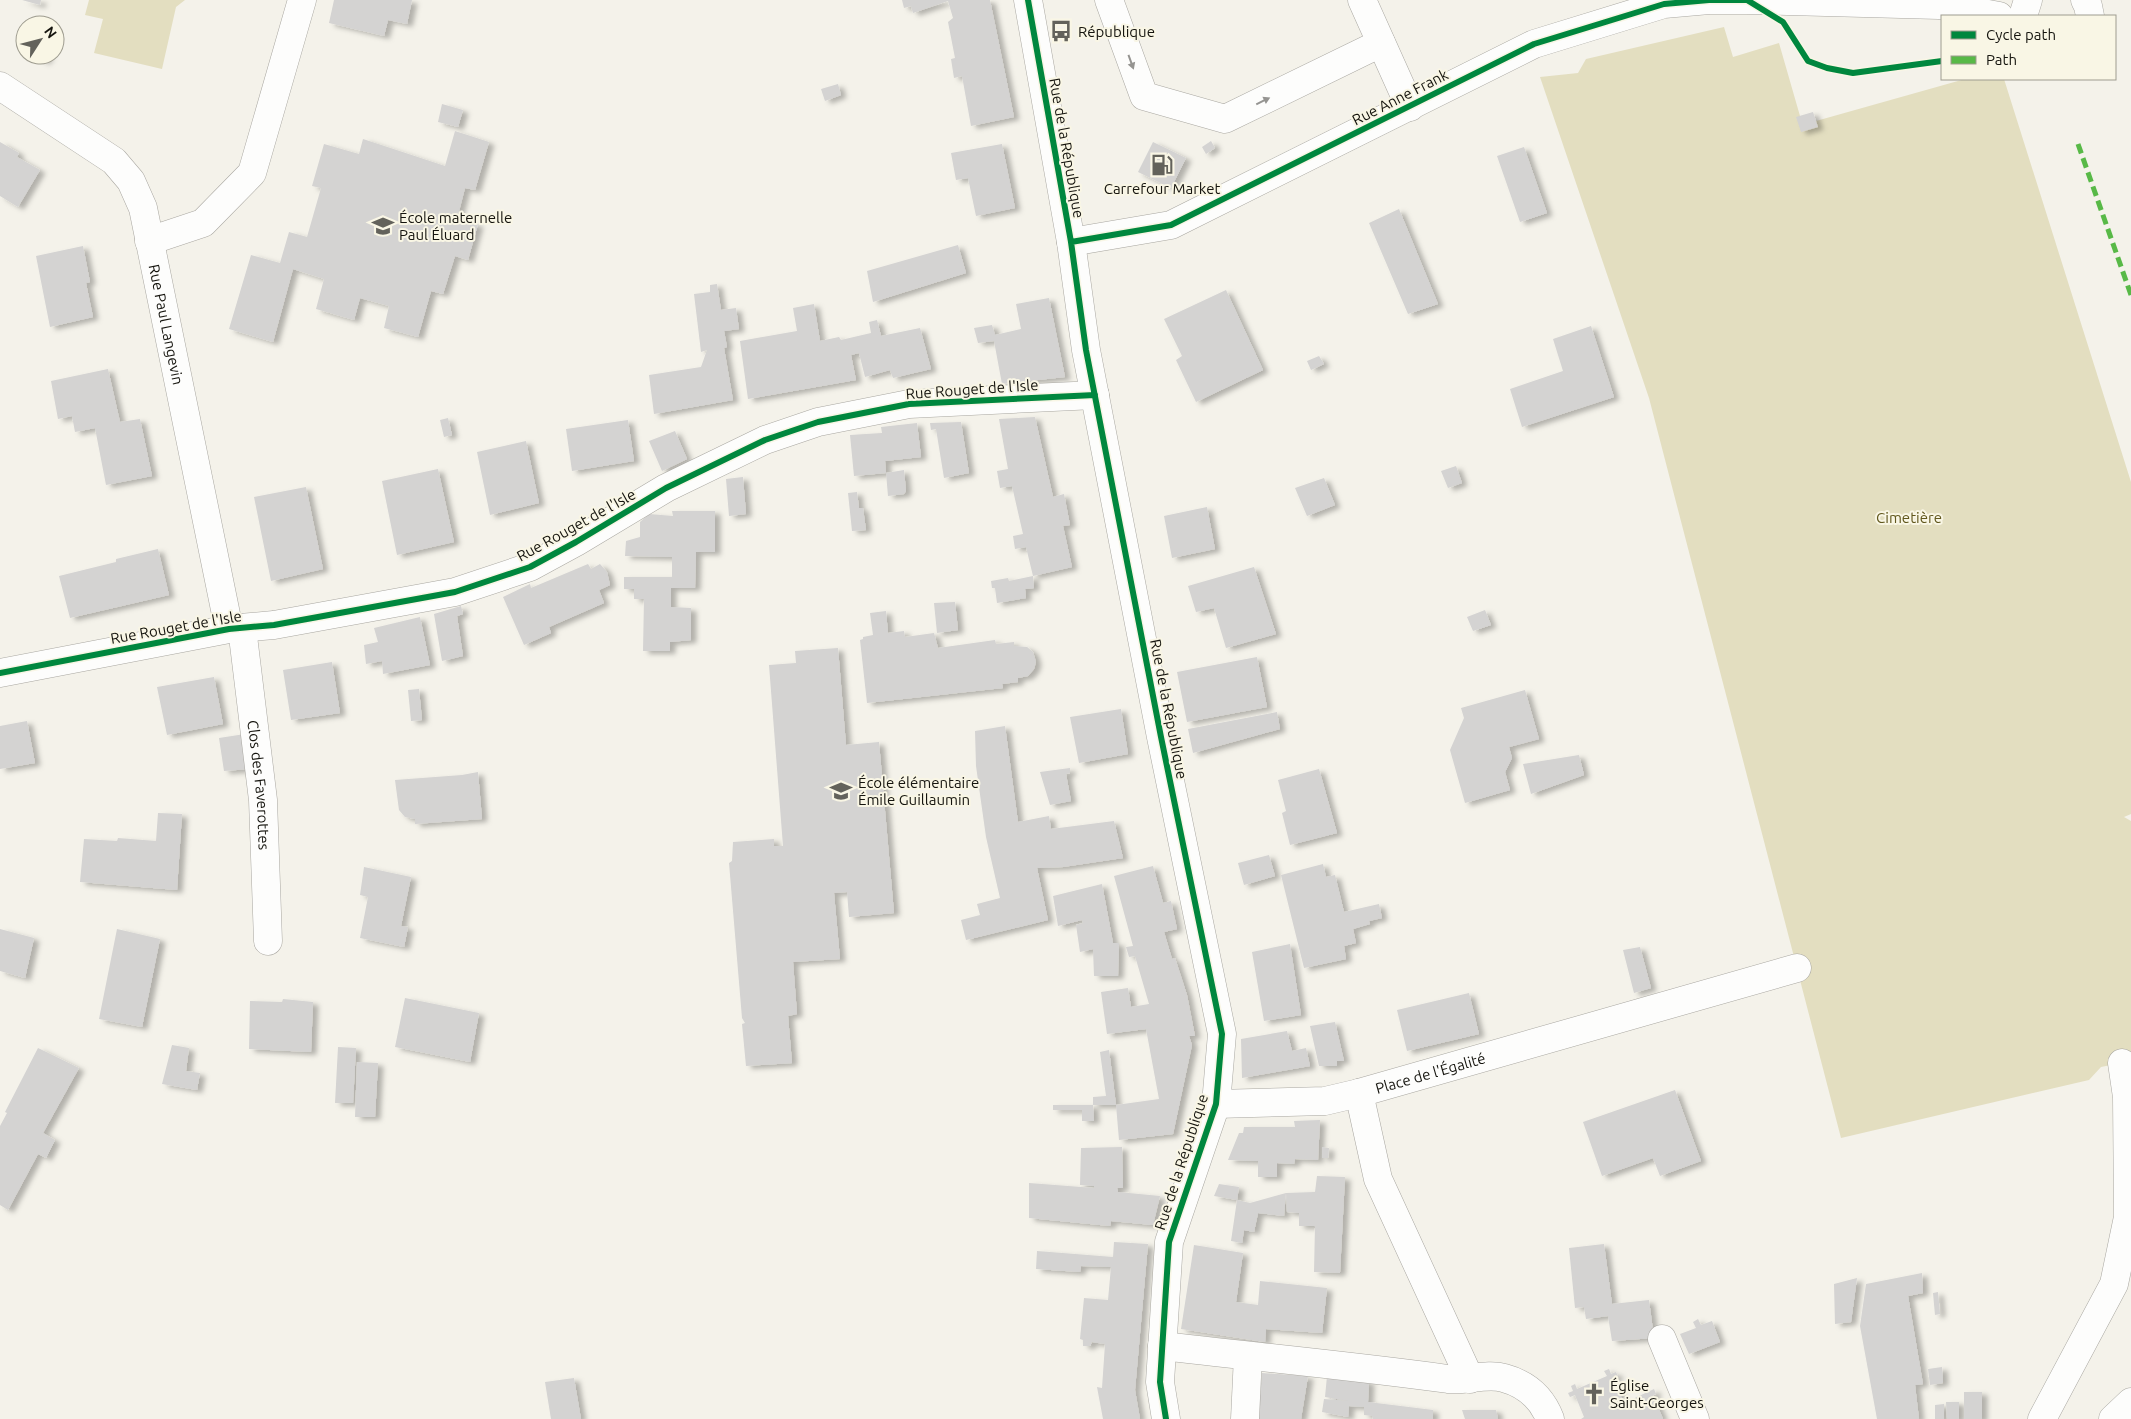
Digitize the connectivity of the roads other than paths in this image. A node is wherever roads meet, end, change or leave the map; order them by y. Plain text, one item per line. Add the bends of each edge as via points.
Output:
1 (302, 0) edge
2 (1028, 0) edge
3 (1109, 0) edge
4 (1362, 0) edge
5 (2028, 0) edge
6 (1993, 15) edge
7 (2023, 15) edge
8 (1381, 44) junction
9 (0, 86) edge
10 (1410, 106) junction
11 (149, 241) junction
12 (1071, 242) junction
13 (1094, 395) junction
14 (235, 629) junction
15 (0, 673) edge
16 (268, 941) dead end
17 (1797, 968) dead end
18 (2122, 1063) dead end
19 (1359, 1093) junction
20 (1216, 1104) junction
21 (1662, 1339) dead end
22 (1162, 1346) junction
23 (1248, 1356) junction
24 (1470, 1378) junction
25 (2131, 1402) edge
26 (1166, 1419) edge
27 (1245, 1419) edge
28 (1550, 1419) edge
29 (1695, 1419) edge
30 (2042, 1419) edge
31 (2113, 1419) edge

1 - 11 street via 252,173 203,223
2 - 12 street, Rue de la République
3 -> 8 street via 1144,96 1225,119
4 - 8 street
5 - 7 street
6 - 10 street, Rue Anne Frank via 1929,5 1747,0 1664,4 1534,44
8 - 10 street
9 - 11 street, Rue Paul Langevin via 114,161 131,181 143,208
10 - 12 street, Rue Anne Frank via 1171,225
11 - 14 street, Rue Paul Langevin
12 - 13 street, Rue de la République
13 - 14 street, Rue Rouget de l'Isle via 909,404 818,422 765,440 666,488 530,567 455,592 274,625
13 - 20 street, Rue de la République via 1222,1034
14 - 15 street, Rue Rouget de l'Isle
14 - 16 street, Clos des Faverottes via 263,800
17 - 19 street, Place de l'Égalité
18 - 30 street via 2127,1097 2128,1217 2114,1284
19 - 20 street via 1324,1101
19 - 24 street, Place de l'Égalité via 1378,1179
20 - 22 street, Rue de la République via 1169,1242
21 - 29 street
22 - 23 street
22 - 26 street, Rue de la République via 1160,1382
23 - 24 street via 1330,1363 1453,1380
23 - 27 street
24 - 28 street via 1503,1378 1527,1387 1546,1408
25 - 31 street

